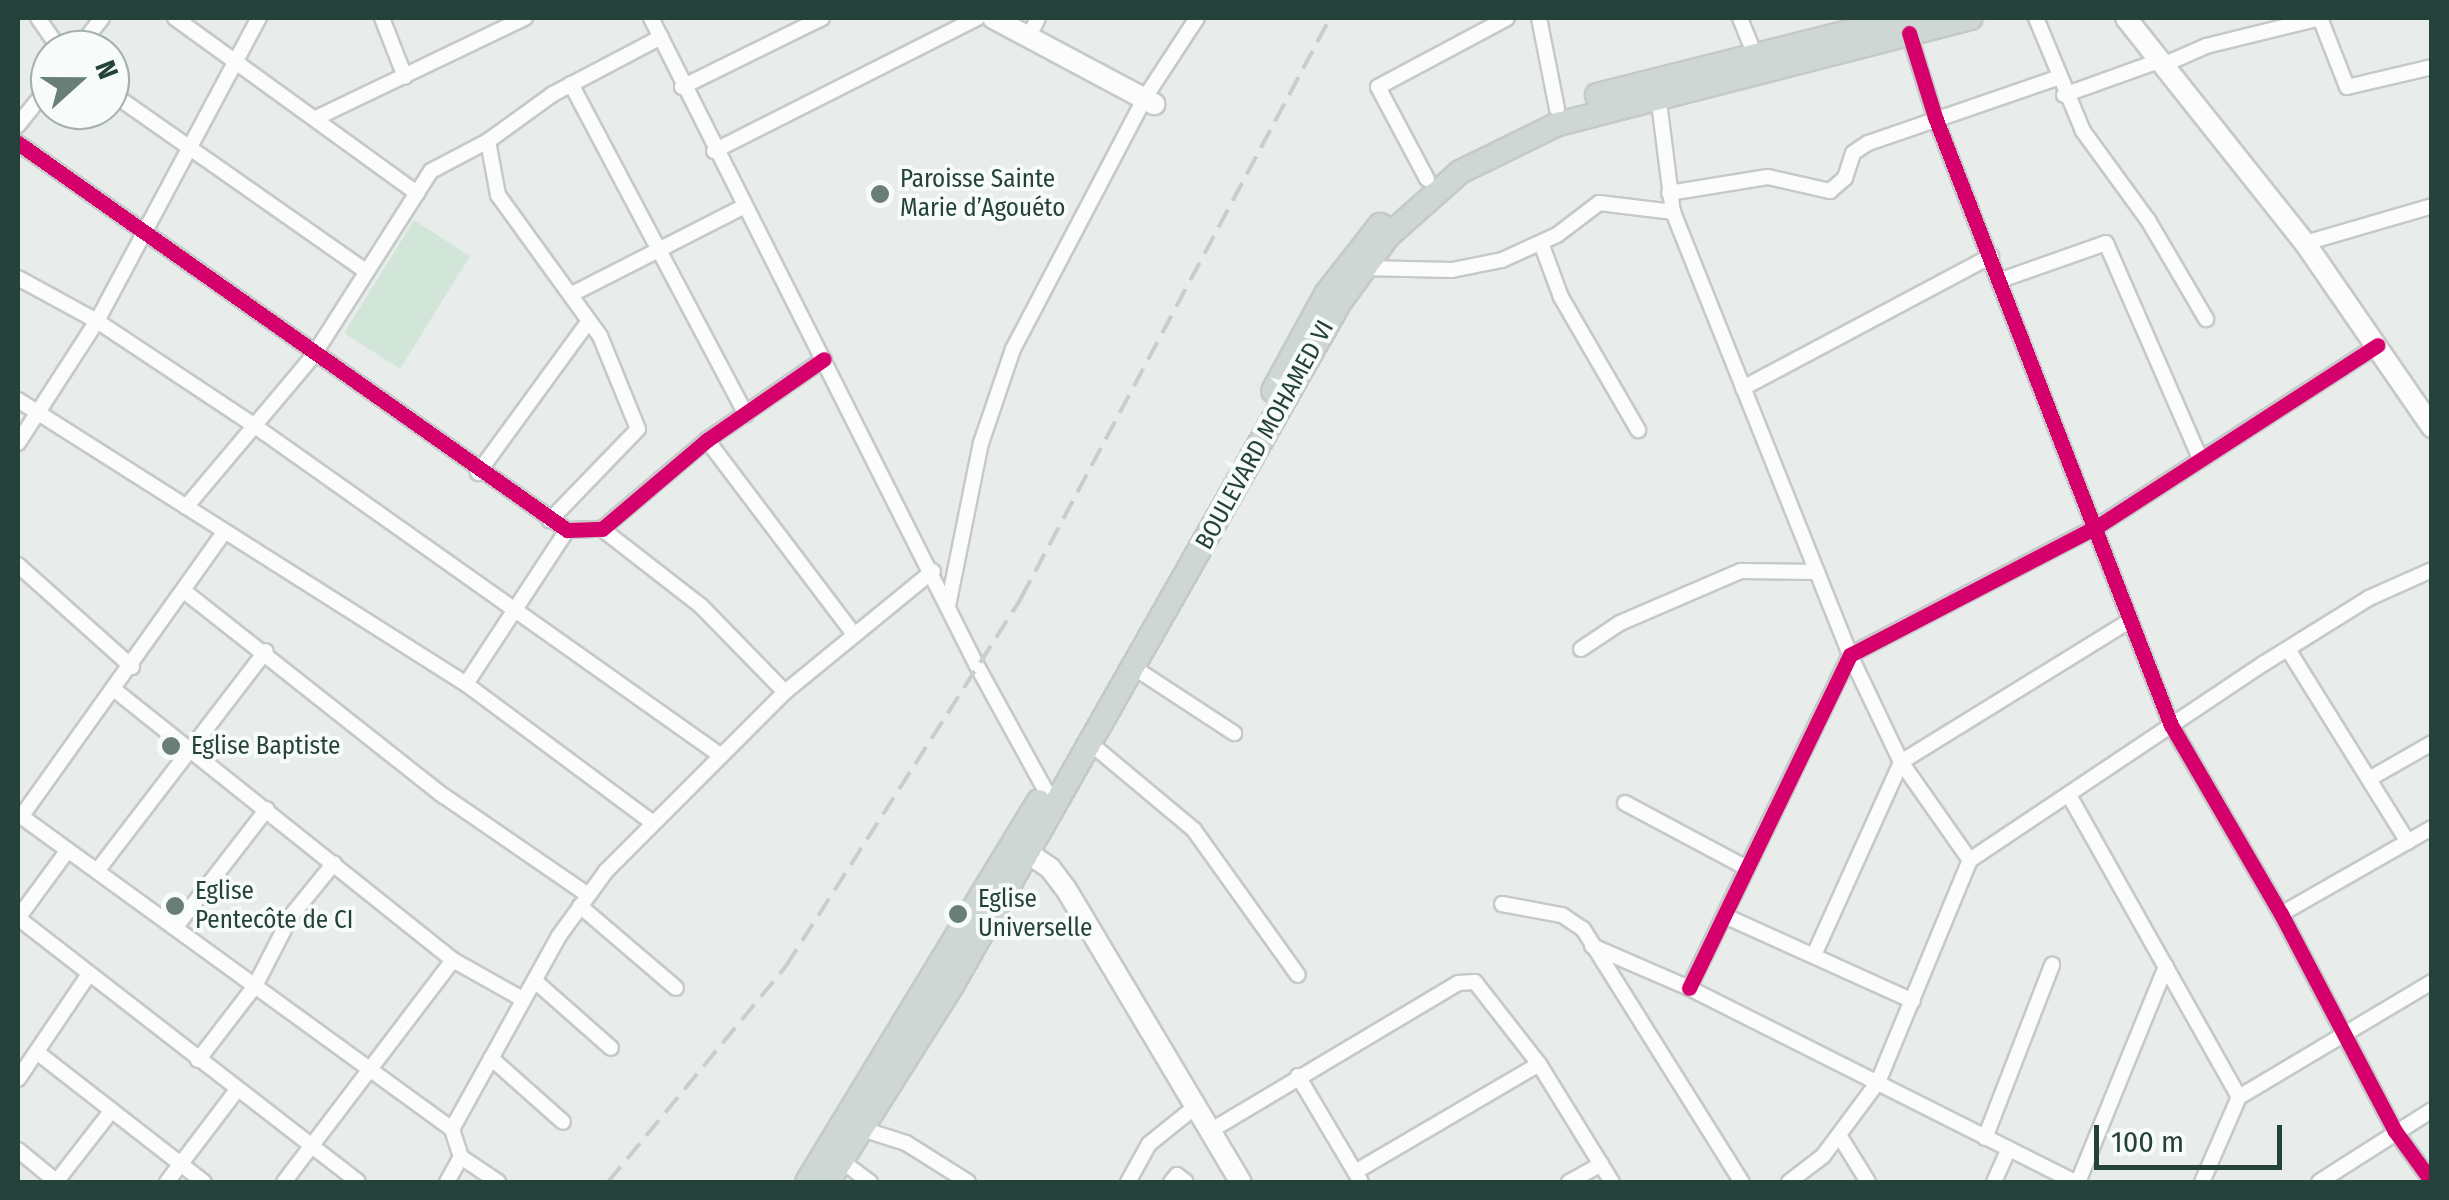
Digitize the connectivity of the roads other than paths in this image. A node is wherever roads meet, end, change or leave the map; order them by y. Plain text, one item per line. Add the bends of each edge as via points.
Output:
1 (175, 18) edge
2 (260, 18) edge
3 (382, 18) edge
4 (525, 18) edge
5 (651, 18) edge
6 (822, 18) edge
7 (978, 18) edge
8 (993, 18) edge
9 (1197, 18) edge
10 (1507, 18) edge
11 (1539, 18) edge
12 (1740, 18) edge
13 (1970, 18) edge
14 (2036, 18) edge
15 (2126, 18) edge
16 (2320, 18) edge
17 (496, 25) edge
18 (1906, 25) edge
19 (1034, 27) edge
20 (661, 37) junction
21 (1754, 52) junction
22 (236, 61) junction
23 (2161, 63) junction
24 (2432, 66) edge
25 (405, 77) junction
26 (2056, 78) junction
27 (571, 84) junction
28 (682, 87) junction
29 (1658, 94) junction
30 (2064, 94) junction
31 (1149, 102) junction
32 (130, 107) edge
33 (1557, 110) junction
34 (1935, 117) junction
35 (316, 118) junction
36 (488, 140) junction
37 (18, 143) edge
38 (186, 148) junction
39 (714, 150) junction
40 (1427, 179) junction
41 (1669, 192) junction
42 (417, 193) junction
43 (745, 206) junction
44 (2432, 206) edge
45 (1672, 212) junction
46 (142, 232) junction
47 (2305, 242) junction
48 (1540, 243) junction
49 (654, 249) junction
50 (1991, 256) junction
51 (1364, 268) junction
52 (366, 271) junction
53 (18, 278) edge
54 (2000, 280) junction
55 (572, 294) junction
56 (2206, 319) dead end
57 (97, 321) junction
58 (588, 322) junction
59 (2378, 346) junction
60 (313, 356) junction
61 (824, 358) junction
62 (1743, 388) junction
63 (18, 400) edge
64 (36, 414) junction
65 (746, 415) junction
66 (2428, 415) edge
67 (255, 426) junction
68 (1638, 430) dead end
69 (707, 440) junction
70 (18, 442) edge
71 (2199, 456) junction
72 (478, 473) junction
73 (186, 507) junction
74 (550, 520) junction
75 (2098, 526) junction
76 (602, 529) junction
77 (567, 530) junction
78 (224, 532) junction
79 (18, 565) edge
80 (2432, 570) edge
81 (933, 571) junction
82 (1817, 572) junction
83 (184, 590) junction
84 (948, 607) junction
85 (516, 615) junction
86 (2130, 620) junction
87 (853, 632) junction
88 (1581, 649) dead end
89 (266, 650) junction
90 (2289, 650) junction
91 (1850, 654) junction
92 (1133, 666) junction
93 (132, 667) junction
94 (466, 684) junction
95 (116, 691) junction
96 (785, 692) junction
97 (2171, 724) junction
98 (1234, 733) dead end
99 (1090, 743) junction
100 (2432, 743) edge
101 (189, 748) junction
102 (720, 756) junction
103 (1901, 762) junction
104 (2369, 778) junction
105 (2070, 797) junction
106 (1049, 799) junction
107 (1625, 803) dead end
108 (268, 809) junction
109 (19, 816) edge
110 (652, 822) junction
111 (2432, 828) edge
112 (2408, 842) junction
113 (1021, 848) junction
114 (68, 850) junction
115 (1970, 860) junction
116 (334, 863) junction
117 (1745, 867) junction
118 (97, 872) junction
119 (584, 901) junction
120 (1502, 904) dead end
121 (2282, 914) junction
122 (1725, 916) junction
123 (18, 918) edge
124 (175, 928) junction
125 (1592, 946) junction
126 (1814, 955) junction
127 (453, 960) junction
128 (2052, 965) dead end
129 (2166, 966) junction
130 (89, 974) junction
131 (1298, 974) dead end
132 (535, 980) junction
133 (2432, 982) edge
134 (255, 986) junction
135 (676, 988) dead end
136 (1689, 988) junction
137 (524, 1000) junction
138 (1913, 1001) junction
139 (2345, 1034) junction
140 (611, 1048) dead end
141 (38, 1053) junction
142 (491, 1058) junction
143 (198, 1060) junction
144 (1539, 1064) junction
145 (372, 1070) junction
146 (1298, 1076) junction
147 (18, 1080) edge
148 (1878, 1082) junction
149 (236, 1091) junction
150 (2238, 1097) junction
151 (1195, 1107) junction
152 (112, 1110) junction
153 (2432, 1110) edge
154 (562, 1122) dead end
155 (452, 1130) junction
156 (866, 1130) junction
157 (1210, 1131) junction
158 (2396, 1132) junction
159 (1839, 1135) junction
160 (1985, 1138) junction
161 (311, 1148) junction
162 (2009, 1149) junction
163 (18, 1150) edge
164 (461, 1157) junction
165 (843, 1162) junction
166 (180, 1164) junction
167 (1601, 1164) junction
168 (1358, 1177) edge
169 (56, 1182) edge
170 (167, 1182) edge
171 (204, 1182) edge
172 (284, 1182) edge
173 (358, 1182) edge
174 (447, 1182) edge
175 (498, 1182) edge
176 (808, 1182) edge
177 (828, 1182) edge
178 (870, 1182) edge
179 (968, 1182) edge
180 (1128, 1182) edge
181 (1171, 1182) edge
182 (1186, 1182) edge
183 (1241, 1182) edge
184 (1569, 1182) edge
185 (1612, 1182) edge
186 (1742, 1182) edge
187 (1789, 1182) edge
188 (1868, 1182) edge
189 (1994, 1182) edge
190 (2076, 1182) edge
191 (2202, 1182) edge
192 (2319, 1182) edge
193 (2432, 1182) edge

1 - 22 street
2 - 22 street
3 - 25 street
4 - 17 street
5 - 20 street
6 - 28 street
7 - 39 street
8 - 19 street
9 - 31 street
10 - 40 street via 1378,86
11 - 33 street
12 - 21 street
13 - 18 main road, BOULEVARD MOHAMED VI
14 - 26 street
15 - 23 street
16 - 23 street
16 - 24 street via 2348,87
17 - 25 street
18 - 21 main road, BOULEVARD MOHAMED VI
18 - 29 main road, BOULEVARD MOHAMED VI
18 - 34 street
19 - 31 street
20 - 27 street
20 - 28 street
21 - 33 main road, BOULEVARD MOHAMED VI
22 - 35 street
22 - 38 street
23 - 30 street
23 - 47 street
25 - 35 street
26 - 30 street
26 - 34 street
27 - 36 street
27 - 49 street
28 - 39 street
29 - 41 street
29 - 51 main road, BOULEVARD MOHAMED VI via 1558,124 1484,157 1428,198
30 - 56 street
31 - 84 street via 1013,350 981,444
32 - 38 street
33 - 40 main road, BOULEVARD MOHAMED VI via 1477,145
34 - 41 street via 1853,152 1844,178 1830,192 1768,177
34 - 50 street
35 - 42 street
36 - 42 street via 438,164
36 - 55 street via 498,195
37 - 46 street
38 - 46 street
38 - 52 street
39 - 43 street
40 - 106 main road, BOULEVARD MOHAMED VI via 1326,294
41 - 45 street
42 - 52 street
43 - 49 street
43 - 61 street
44 - 47 street
45 - 48 street via 1600,203
45 - 62 street
46 - 57 street
46 - 60 street
47 - 59 street
48 - 51 street via 1466,268
48 - 68 street via 1561,297
49 - 55 street
49 - 65 street
50 - 54 street
50 - 62 street
51 - 92 main road, BOULEVARD MOHAMED VI
52 - 60 street
53 - 57 street
54 - 71 street via 2106,243
54 - 75 street
55 - 58 street
57 - 64 street
57 - 67 street
58 - 72 street
58 - 74 street via 638,429
59 - 66 street
59 - 71 street via 2276,416
60 - 67 street
60 - 72 street
61 - 65 street
61 - 81 street
62 - 82 street
63 - 64 street
64 - 70 street
64 - 73 street
65 - 69 street
67 - 73 street
67 - 85 street
69 - 76 street
69 - 87 street
71 - 75 street
72 - 74 street
73 - 78 street
74 - 77 street
75 - 86 street
75 - 91 street
76 - 77 street
76 - 96 street via 701,606
77 - 85 street
78 - 83 street
78 - 94 street
79 - 93 street
80 - 90 street via 2369,598
81 - 84 street
81 - 87 street
82 - 88 street via 1741,571 1620,623
82 - 91 street
83 - 89 street
83 - 93 street
84 - 106 street
85 - 94 street
85 - 102 street via 592,660
86 - 97 street
86 - 103 street
87 - 96 street
89 - 101 street
89 - 119 street
90 - 97 street
90 - 104 street
91 - 103 street
91 - 117 street
92 - 98 street
92 - 99 main road, BOULEVARD MOHAMED VI
93 - 95 street
94 - 110 street
95 - 101 street
95 - 109 street
96 - 102 street
97 - 105 street
97 - 121 street
99 - 106 main road, BOULEVARD MOHAMED VI
99 - 131 street via 1194,830
100 - 104 street
101 - 108 street
101 - 118 street
102 - 110 street
103 - 115 street
103 - 126 street
104 - 112 street
105 - 115 street
105 - 129 street
106 - 113 main road, BOULEVARD MOHAMED VI
107 - 117 street
108 - 116 street
108 - 124 street
109 - 114 street
110 - 119 street
111 - 112 street
112 - 121 street
113 - 151 street via 1066,889
113 - 156 main road, BOULEVARD MOHAMED VI
113 - 176 main road, BOULEVARD MOHAMED VI
114 - 118 street
114 - 123 street
115 - 138 street
116 - 127 street
116 - 134 street via 291,916
117 - 122 street
118 - 124 street
119 - 132 street
119 - 135 street
120 - 125 street via 1562,915 1582,928
121 - 139 street
122 - 126 street
122 - 136 street
123 - 130 street
124 - 134 street
125 - 136 street
125 - 186 street
126 - 138 street
127 - 137 street
127 - 145 street
128 - 160 street
129 - 150 street
129 - 190 street
130 - 141 street
130 - 143 street
132 - 137 street
132 - 140 street
133 - 139 street
134 - 143 street
134 - 145 street
136 - 148 street
137 - 142 street
138 - 148 street
139 - 150 street
139 - 158 street
141 - 147 street
141 - 152 street
142 - 154 street
142 - 155 street
143 - 149 street
144 - 146 street via 1475,982 1458,983
144 - 167 street
144 - 168 street
145 - 155 street
145 - 161 street
146 - 157 street
146 - 168 street
148 - 159 street
148 - 160 street
149 - 161 street
149 - 166 street
150 - 191 street
151 - 157 street
151 - 180 street via 1149,1144
152 - 166 street
152 - 169 street
153 - 158 street
155 - 164 street
156 - 165 main road, BOULEVARD MOHAMED VI
156 - 179 street via 906,1144
157 - 183 street
158 - 192 street
158 - 193 street
159 - 187 street
159 - 188 street
160 - 162 street
161 - 172 street
161 - 173 street
162 - 189 street
162 - 190 street
163 - 169 street
164 - 174 street
164 - 175 street
165 - 177 main road, BOULEVARD MOHAMED VI
165 - 178 street
166 - 170 street
166 - 171 street
167 - 184 street
167 - 185 street
181 - 182 street via 1177,1175

